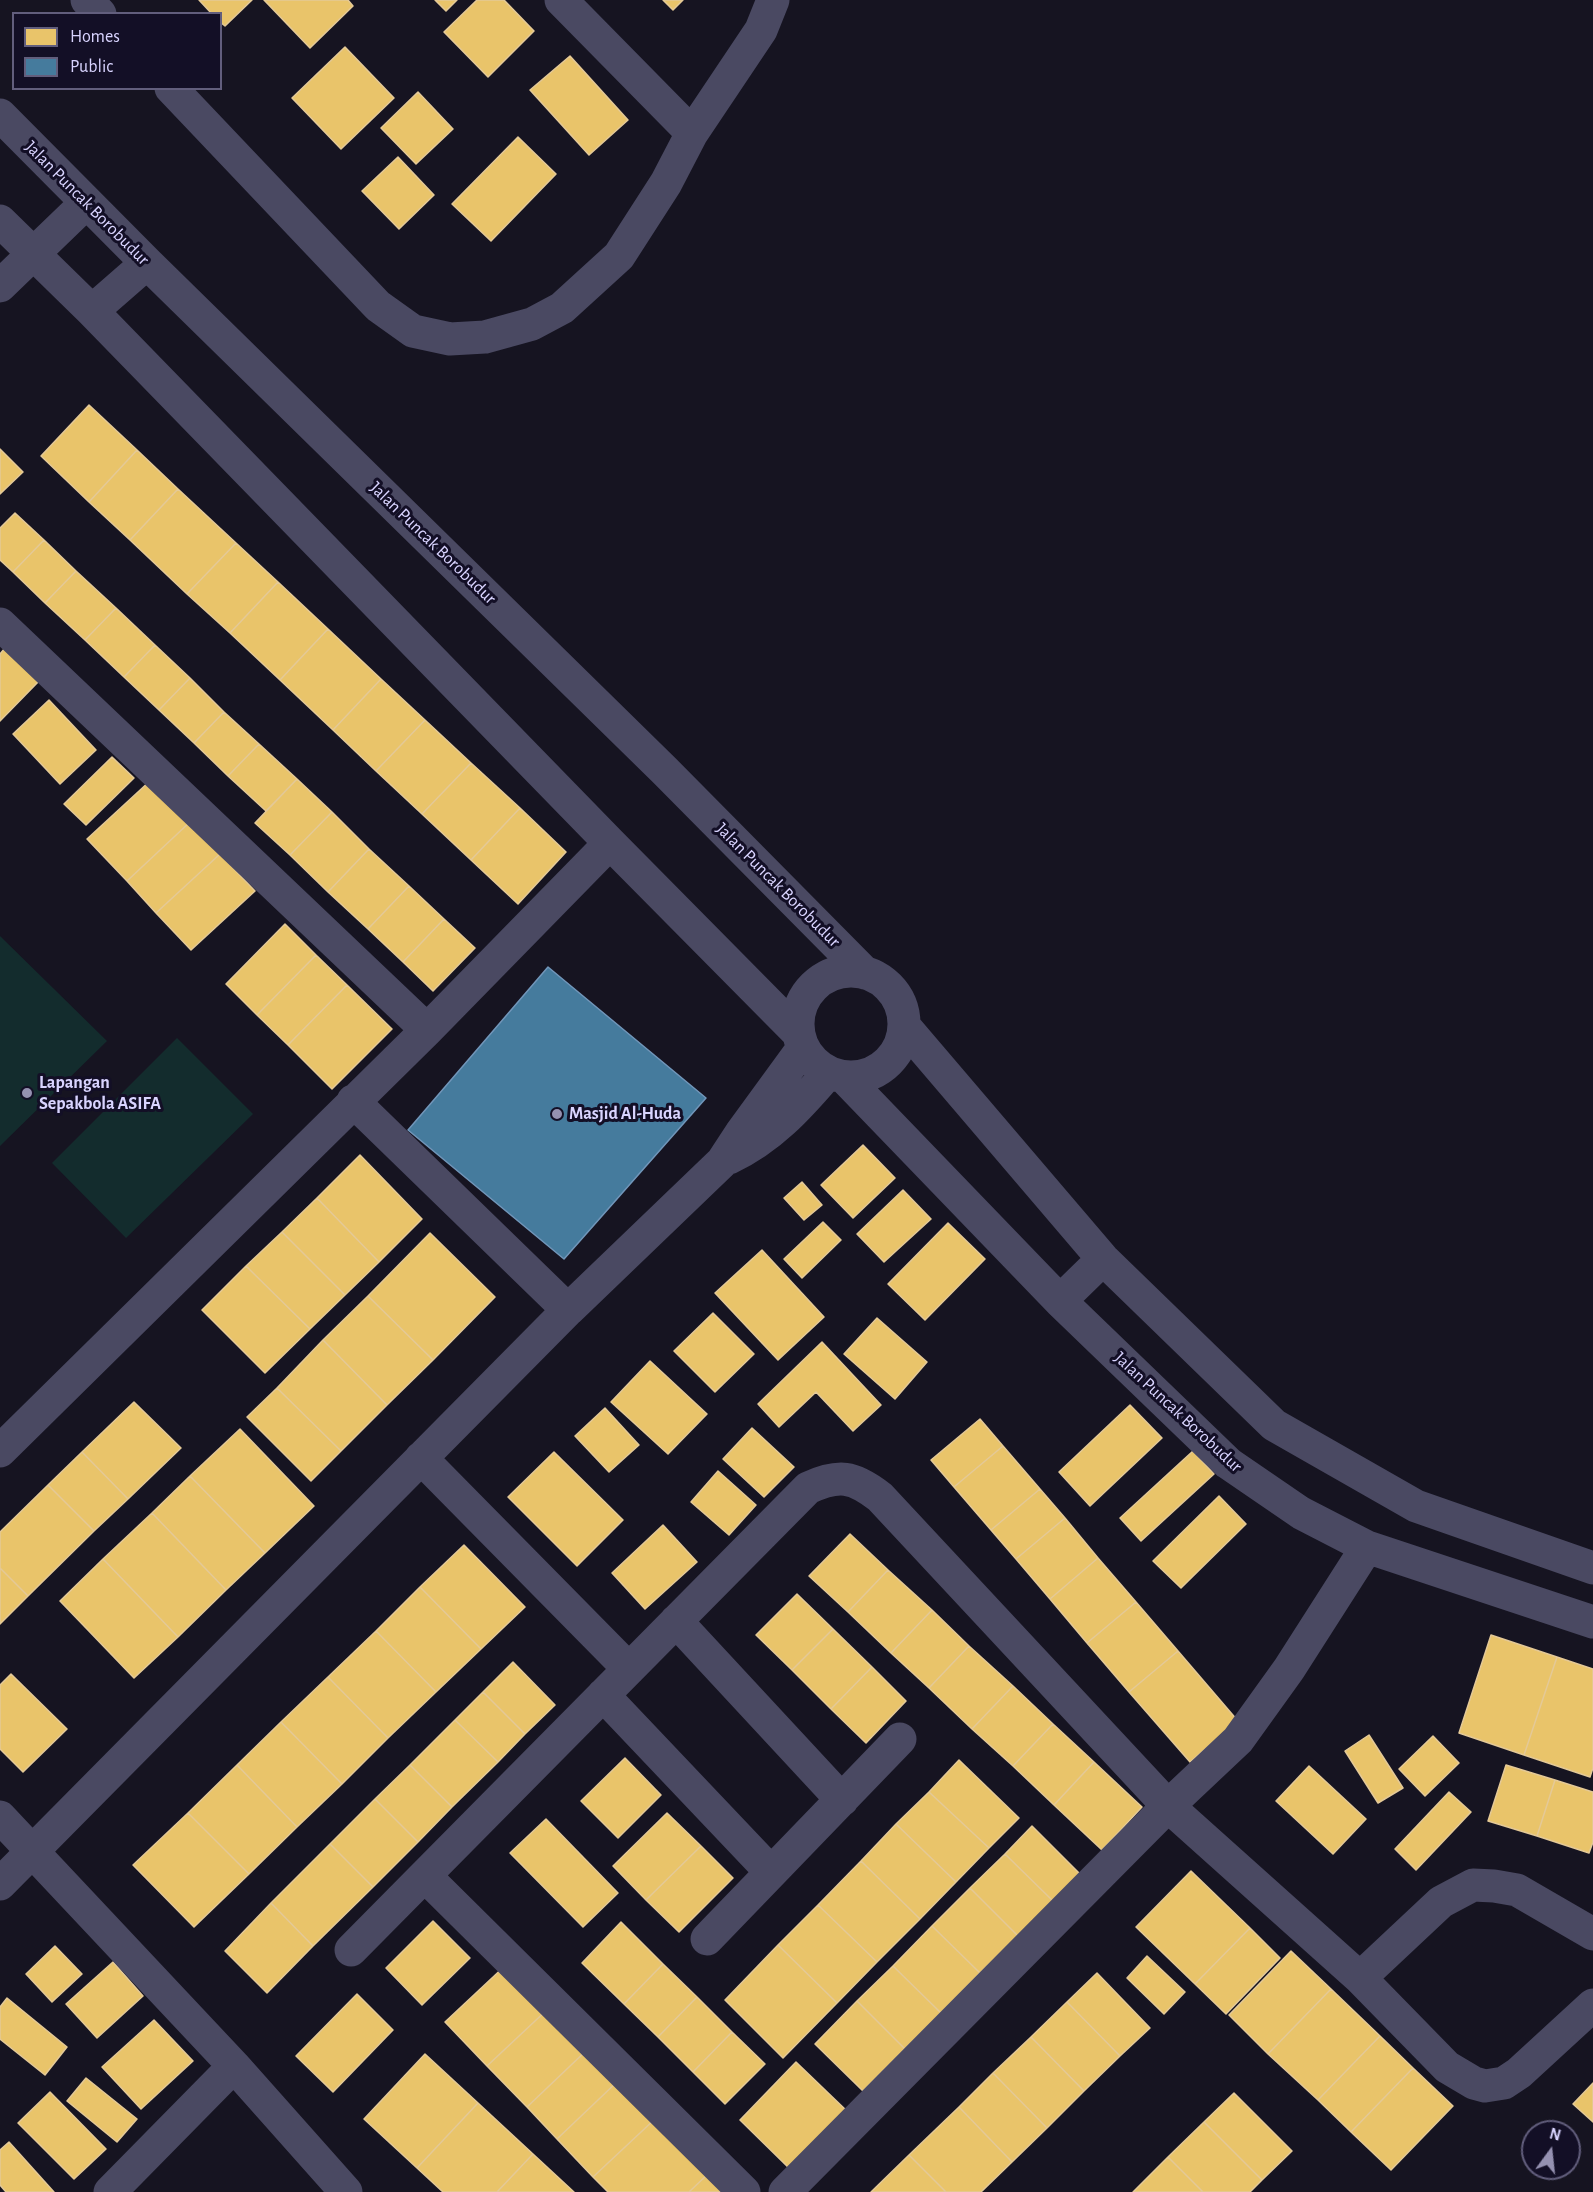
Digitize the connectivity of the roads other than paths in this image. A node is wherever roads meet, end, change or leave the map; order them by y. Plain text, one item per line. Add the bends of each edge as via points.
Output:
1 (87, 0) edge
2 (561, 0) edge
3 (773, 0) edge
4 (98, 12) edge
5 (173, 90) edge
6 (0, 115) edge
7 (692, 133) junction
8 (86, 203) junction
9 (0, 220) edge
10 (33, 255) junction
11 (147, 263) junction
12 (0, 286) edge
13 (92, 311) junction
14 (0, 624) edge
15 (610, 843) junction
16 (865, 973) junction
17 (904, 1027) junction
18 (427, 1030) junction
19 (800, 1040) junction
20 (836, 1075) junction
21 (353, 1101) junction
22 (722, 1162) junction
23 (1103, 1259) junction
24 (1060, 1301) junction
25 (568, 1310) junction
26 (0, 1451) edge
27 (421, 1458) junction
28 (1367, 1547) junction
29 (1593, 1568) edge
30 (676, 1621) junction
31 (1593, 1622) edge
32 (629, 1669) junction
33 (603, 1695) junction
34 (900, 1739) dead end
35 (842, 1800) junction
36 (1168, 1806) junction
37 (0, 1816) edge
38 (32, 1852) junction
39 (770, 1871) junction
40 (425, 1876) junction
41 (0, 1884) edge
42 (1593, 1934) edge
43 (707, 1939) dead end
44 (351, 1950) dead end
45 (1360, 1978) junction
46 (1593, 2005) edge
47 (234, 2066) junction
48 (110, 2192) edge
49 (346, 2192) edge
50 (744, 2192) edge
51 (785, 2192) edge

1 - 4 street
2 - 7 street
3 - 7 street via 761,30
5 - 7 street via 378,306 413,331 450,339 485,337 532,324 562,308 620,256
6 - 8 street, Jalan Puncak Borobudur
8 - 10 street
8 - 11 street, Jalan Puncak Borobudur
9 - 10 street
10 - 12 street
10 - 13 street
11 - 13 street
11 - 16 street, Jalan Puncak Borobudur via 664,770
13 - 15 street
14 - 18 street
15 - 18 street
15 - 19 street
16 - 17 street via 894,993 902,1009
16 - 19 street via 848,971 815,984 798,1014
17 - 20 street via 901,1044 878,1070 862,1077
17 - 23 street
18 - 21 street
19 - 20 street via 814,1062
19 - 22 street
20 - 22 street via 752,1148
20 - 24 street, Jalan Puncak Borobudur
21 - 25 street
21 - 26 street
22 - 25 street
23 - 24 street
23 - 29 street via 1274,1425 1416,1506
24 - 28 street, Jalan Puncak Borobudur via 1228,1463 1301,1513
25 - 27 street
27 - 32 street
27 - 38 street
28 - 31 street, Jalan Puncak Borobudur
28 - 36 street via 1238,1740
30 - 32 street
30 - 35 street
30 - 36 street via 808,1488 834,1478 855,1481 880,1497
32 - 33 street
33 - 39 street
33 - 40 street
34 - 35 street
35 - 39 street
36 - 45 street
36 - 51 street
37 - 38 street
38 - 41 street
38 - 47 street
39 - 43 street
40 - 44 street
40 - 50 street
42 - 45 street via 1517,1890 1473,1885 1441,1902
45 - 46 street via 1447,2067 1485,2086 1504,2083 1519,2073
47 - 48 street
47 - 49 street

